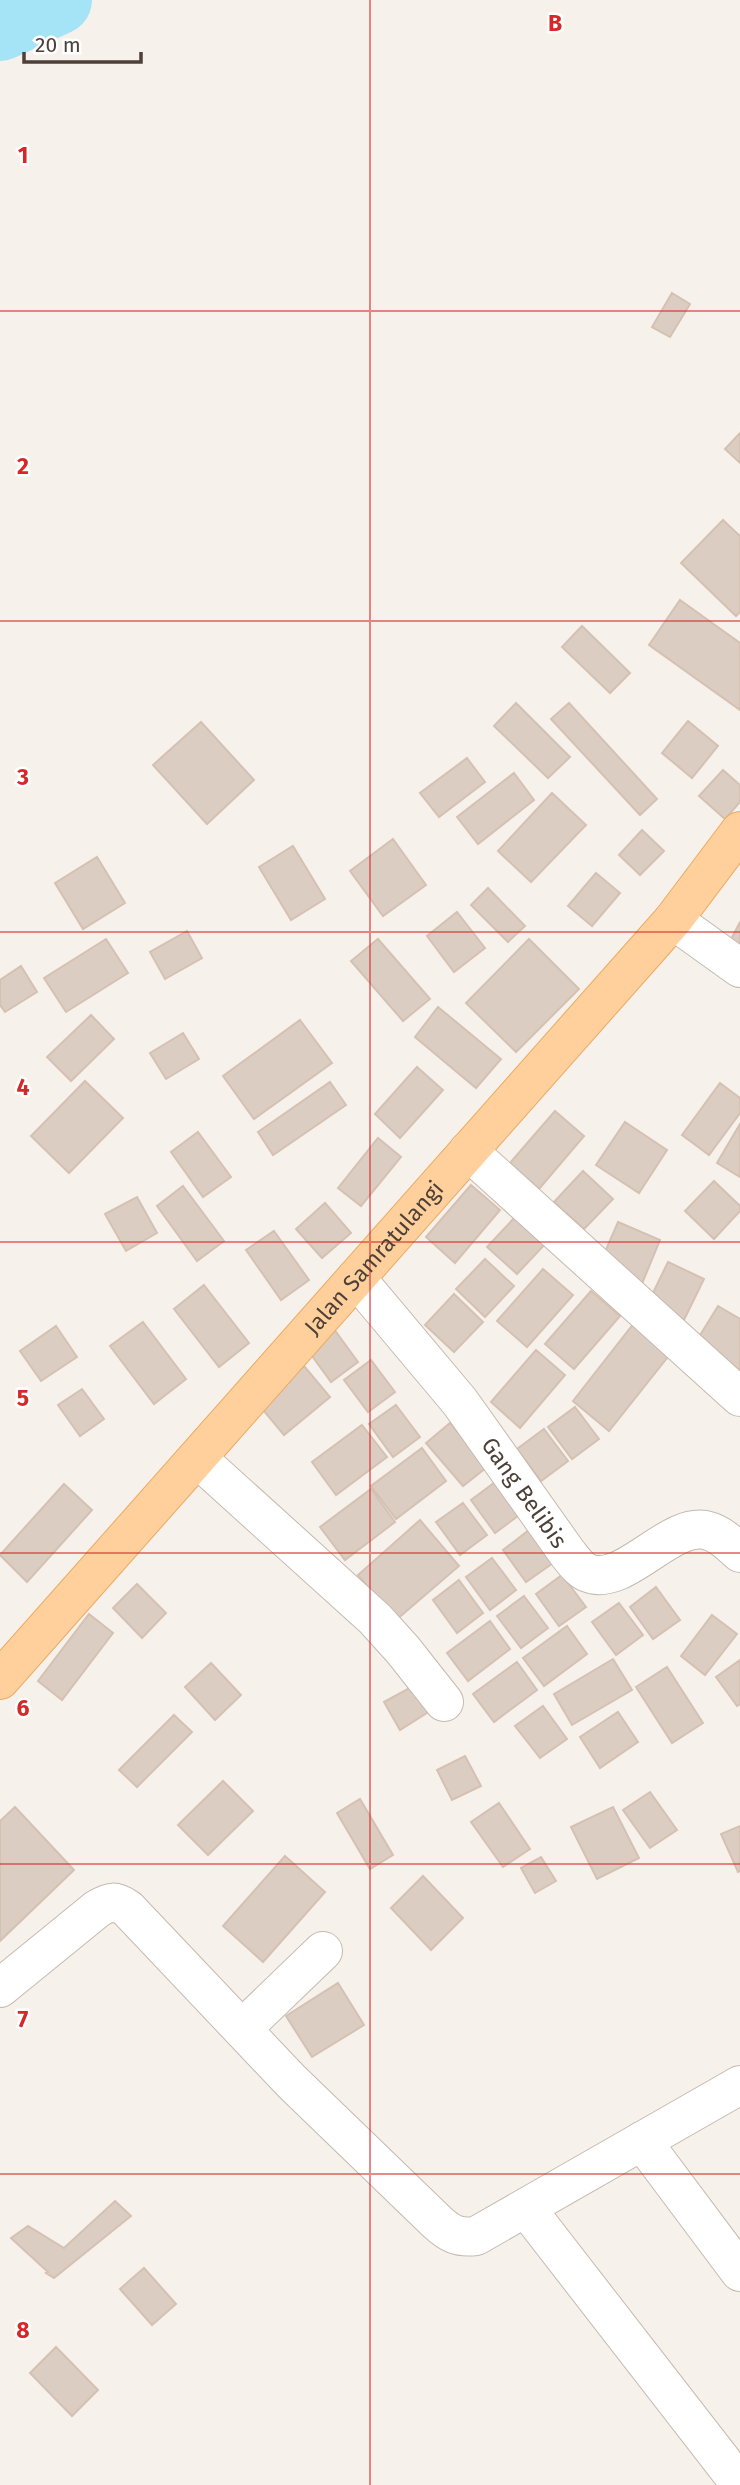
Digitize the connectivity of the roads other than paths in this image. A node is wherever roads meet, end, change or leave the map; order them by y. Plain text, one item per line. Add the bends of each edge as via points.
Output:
1 (740, 831) edge
2 (673, 920) junction
3 (740, 968) edge
4 (468, 1151) junction
5 (356, 1278) junction
6 (740, 1397) edge
7 (197, 1458) junction
8 (740, 1553) edge
9 (0, 1680) edge
10 (444, 1702) dead end
11 (323, 1951) dead end
12 (0, 1988) edge
13 (242, 2029) junction
14 (740, 2085) edge
15 (642, 2141) junction
16 (526, 2208) junction
17 (740, 2272) edge
18 (740, 2484) edge

1 - 2 main road, Jalan Samratulangi
2 - 3 street
2 - 4 main road, Jalan Samratulangi
4 - 5 main road, Jalan Samratulangi
4 - 6 street
5 - 7 main road, Jalan Samratulangi
5 - 8 street, Gang Belibis via 460,1402 585,1573 600,1576 617,1570 686,1532 706,1530
7 - 9 main road, Jalan Samratulangi
7 - 10 street via 375,1619
11 - 13 street
12 - 13 street via 97,1909 118,1902
13 - 16 street via 452,2235 476,2236
14 - 15 street
15 - 16 street
15 - 17 street
16 - 18 street

